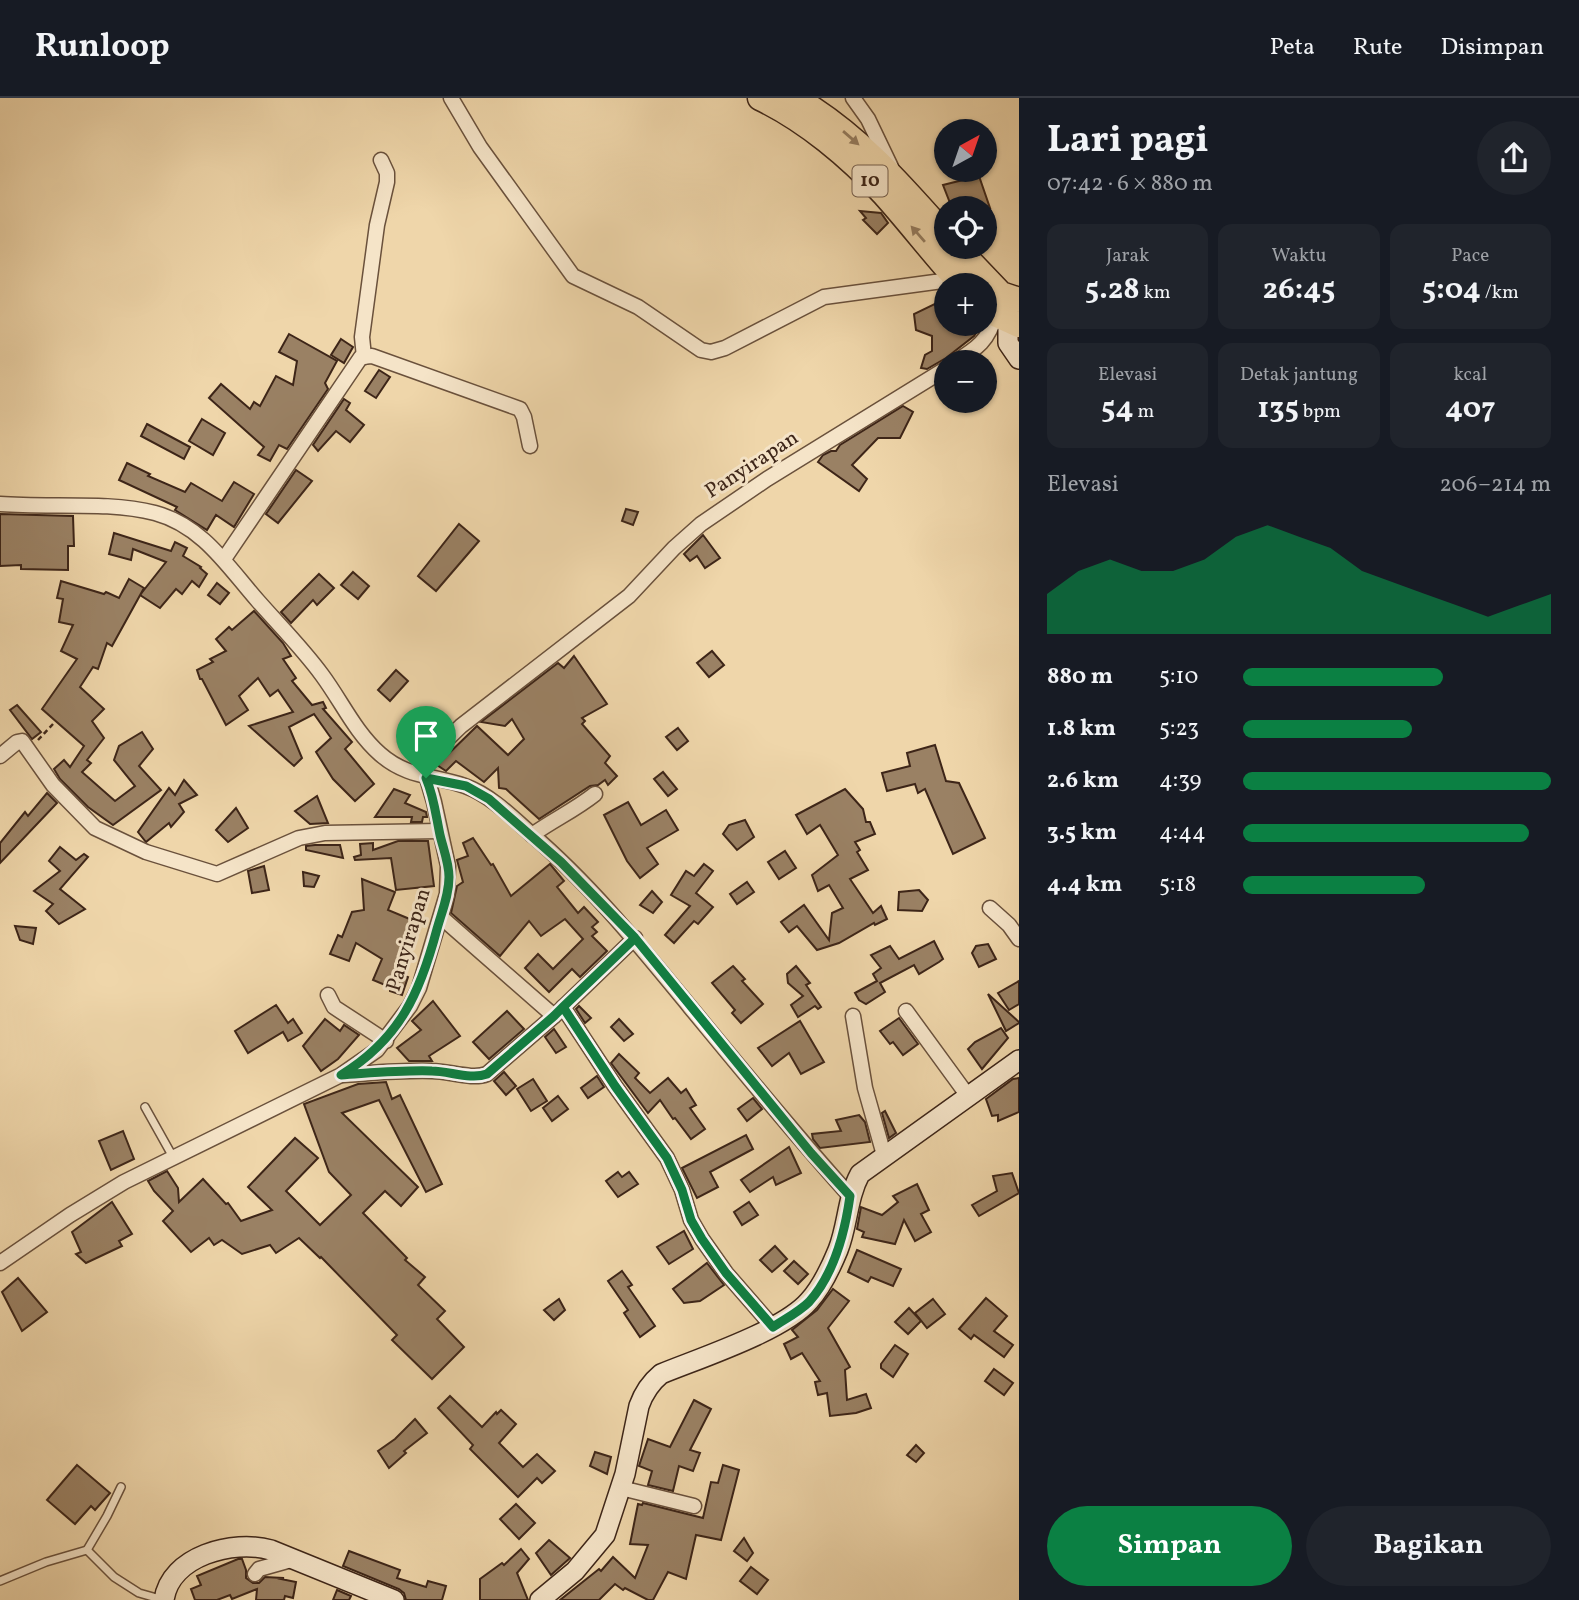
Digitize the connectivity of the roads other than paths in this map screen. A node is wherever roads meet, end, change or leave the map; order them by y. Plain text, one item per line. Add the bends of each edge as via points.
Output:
1 (451, 98) edge
2 (760, 98) edge
3 (795, 98) edge
4 (853, 98) edge
5 (381, 160) dead end
6 (889, 185) junction
7 (934, 225) edge
8 (967, 259) edge
9 (953, 273) edge
10 (934, 285) edge
11 (1005, 313) edge
12 (972, 350) edge
13 (364, 357) junction
14 (1019, 359) edge
15 (934, 376) edge
16 (530, 446) dead end
17 (0, 503) edge
18 (225, 559) junction
19 (0, 756) edge
20 (426, 778) junction
21 (595, 794) dead end
22 (439, 831) junction
23 (532, 835) junction
24 (990, 908) dead end
25 (440, 917) junction
26 (635, 938) junction
27 (1019, 939) edge
28 (328, 995) dead end
29 (559, 1011) junction
30 (906, 1011) dead end
31 (853, 1016) dead end
32 (386, 1041) junction
33 (1019, 1060) edge
34 (341, 1075) junction
35 (968, 1096) junction
36 (145, 1107) dead end
37 (884, 1155) junction
38 (173, 1157) junction
39 (850, 1196) junction
40 (0, 1263) edge
41 (773, 1327) junction
42 (121, 1487) dead end
43 (621, 1488) junction
44 (695, 1506) dead end
45 (86, 1550) junction
46 (291, 1560) junction
47 (255, 1574) dead end
48 (0, 1581) edge
49 (164, 1600) edge
50 (394, 1600) edge
51 (540, 1600) edge

1 - 10 street via 573,276 638,307 701,351 725,348 824,297
2 - 6 highway, 10
3 -> 6 highway, 10 via 842,130
4 - 6 street via 877,137
5 - 13 street via 387,182 375,237 362,337
6 - 7 highway, 10
9 -> 6 highway, 10
8 - 11 highway via 1001,294
11 - 12 street
11 - 14 street via 1008,343
13 - 16 street via 520,409
13 - 18 street
15 - 20 street, Panyirapan via 701,524 620,604 449,736 427,762
17 - 18 street via 155,513 198,535
18 - 20 street via 324,677 366,741 403,770
19 - 22 street via 22,741 53,785 95,828 146,852 217,874 285,842 319,834
20 - 22 street, Panyirapan
20 - 23 street via 466,786
21 - 23 street
22 - 25 street, Panyirapan via 449,875
23 - 26 street
24 - 27 street
25 - 29 street
25 - 32 street, Panyirapan via 419,989
26 - 29 street
26 - 39 street
28 - 32 street via 334,1007
29 - 34 street via 480,1077 425,1071
29 - 41 street via 667,1158 702,1239
30 - 35 street
31 - 37 street via 865,1088
32 - 34 street, Panyirapan
33 - 35 street
34 - 38 street, Panyirapan
35 - 37 street
36 - 38 lane
37 - 39 street via 860,1174
38 - 40 street, Panyirapan via 103,1194
39 - 41 street via 846,1228 821,1283 809,1301
41 - 43 street via 654,1380 639,1406
42 - 45 lane
43 - 44 street
43 - 51 street via 601,1542
45 - 48 lane
45 - 49 lane via 139,1593
46 - 47 street
46 - 49 street via 262,1547 208,1554 179,1570 166,1587
46 - 50 street

